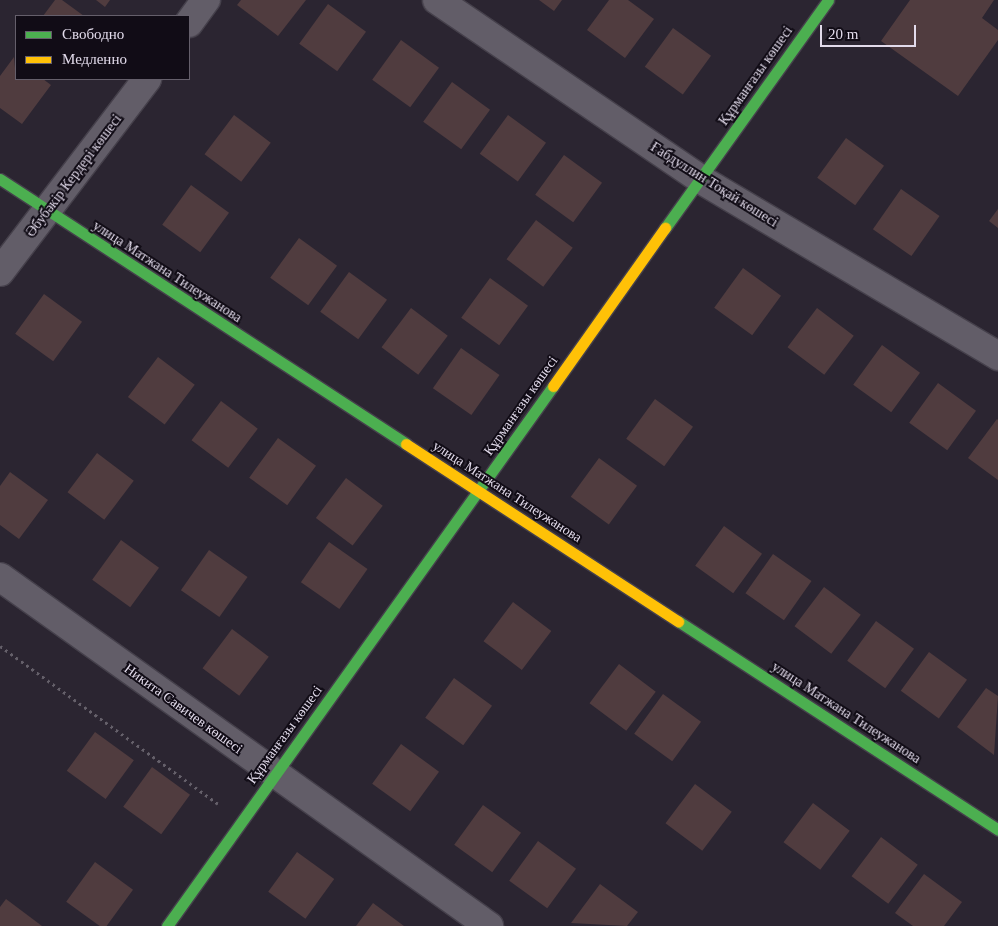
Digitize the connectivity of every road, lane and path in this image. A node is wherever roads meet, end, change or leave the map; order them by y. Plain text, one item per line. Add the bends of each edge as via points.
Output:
1 (206, 0) edge
2 (437, 0) edge
3 (828, 0) edge
4 (190, 23) edge
5 (146, 80) edge
6 (0, 179) edge
7 (700, 179) junction
8 (47, 212) junction
9 (0, 272) edge
10 (998, 356) edge
11 (479, 492) junction
12 (0, 577) edge
13 (0, 646) edge
14 (275, 775) junction
15 (242, 821) junction
16 (998, 830) edge
17 (166, 926) edge
18 (489, 926) edge

1 - 4 street
2 - 7 street, Ғабдуллин Тоқай көшесі
3 - 7 street, Құрманғазы көшесі
5 - 8 street, Әбубәкір Кердері көшесі
6 - 8 street, улица Матжана Тилеужанова
7 - 10 street, Ғабдуллин Тоқай көшесі
7 - 11 street, Құрманғазы көшесі
8 - 9 street, Әбубәкір Кердері көшесі
8 - 11 street, улица Матжана Тилеужанова
11 - 14 street, Құрманғазы көшесі
11 - 16 street, улица Матжана Тилеужанова
12 - 14 street, Никита Савичев көшесі
13 - 15 path
14 - 15 street, Құрманғазы көшесі
14 - 18 street, Никита Савичев көшесі
15 - 17 street, Құрманғазы көшесі

